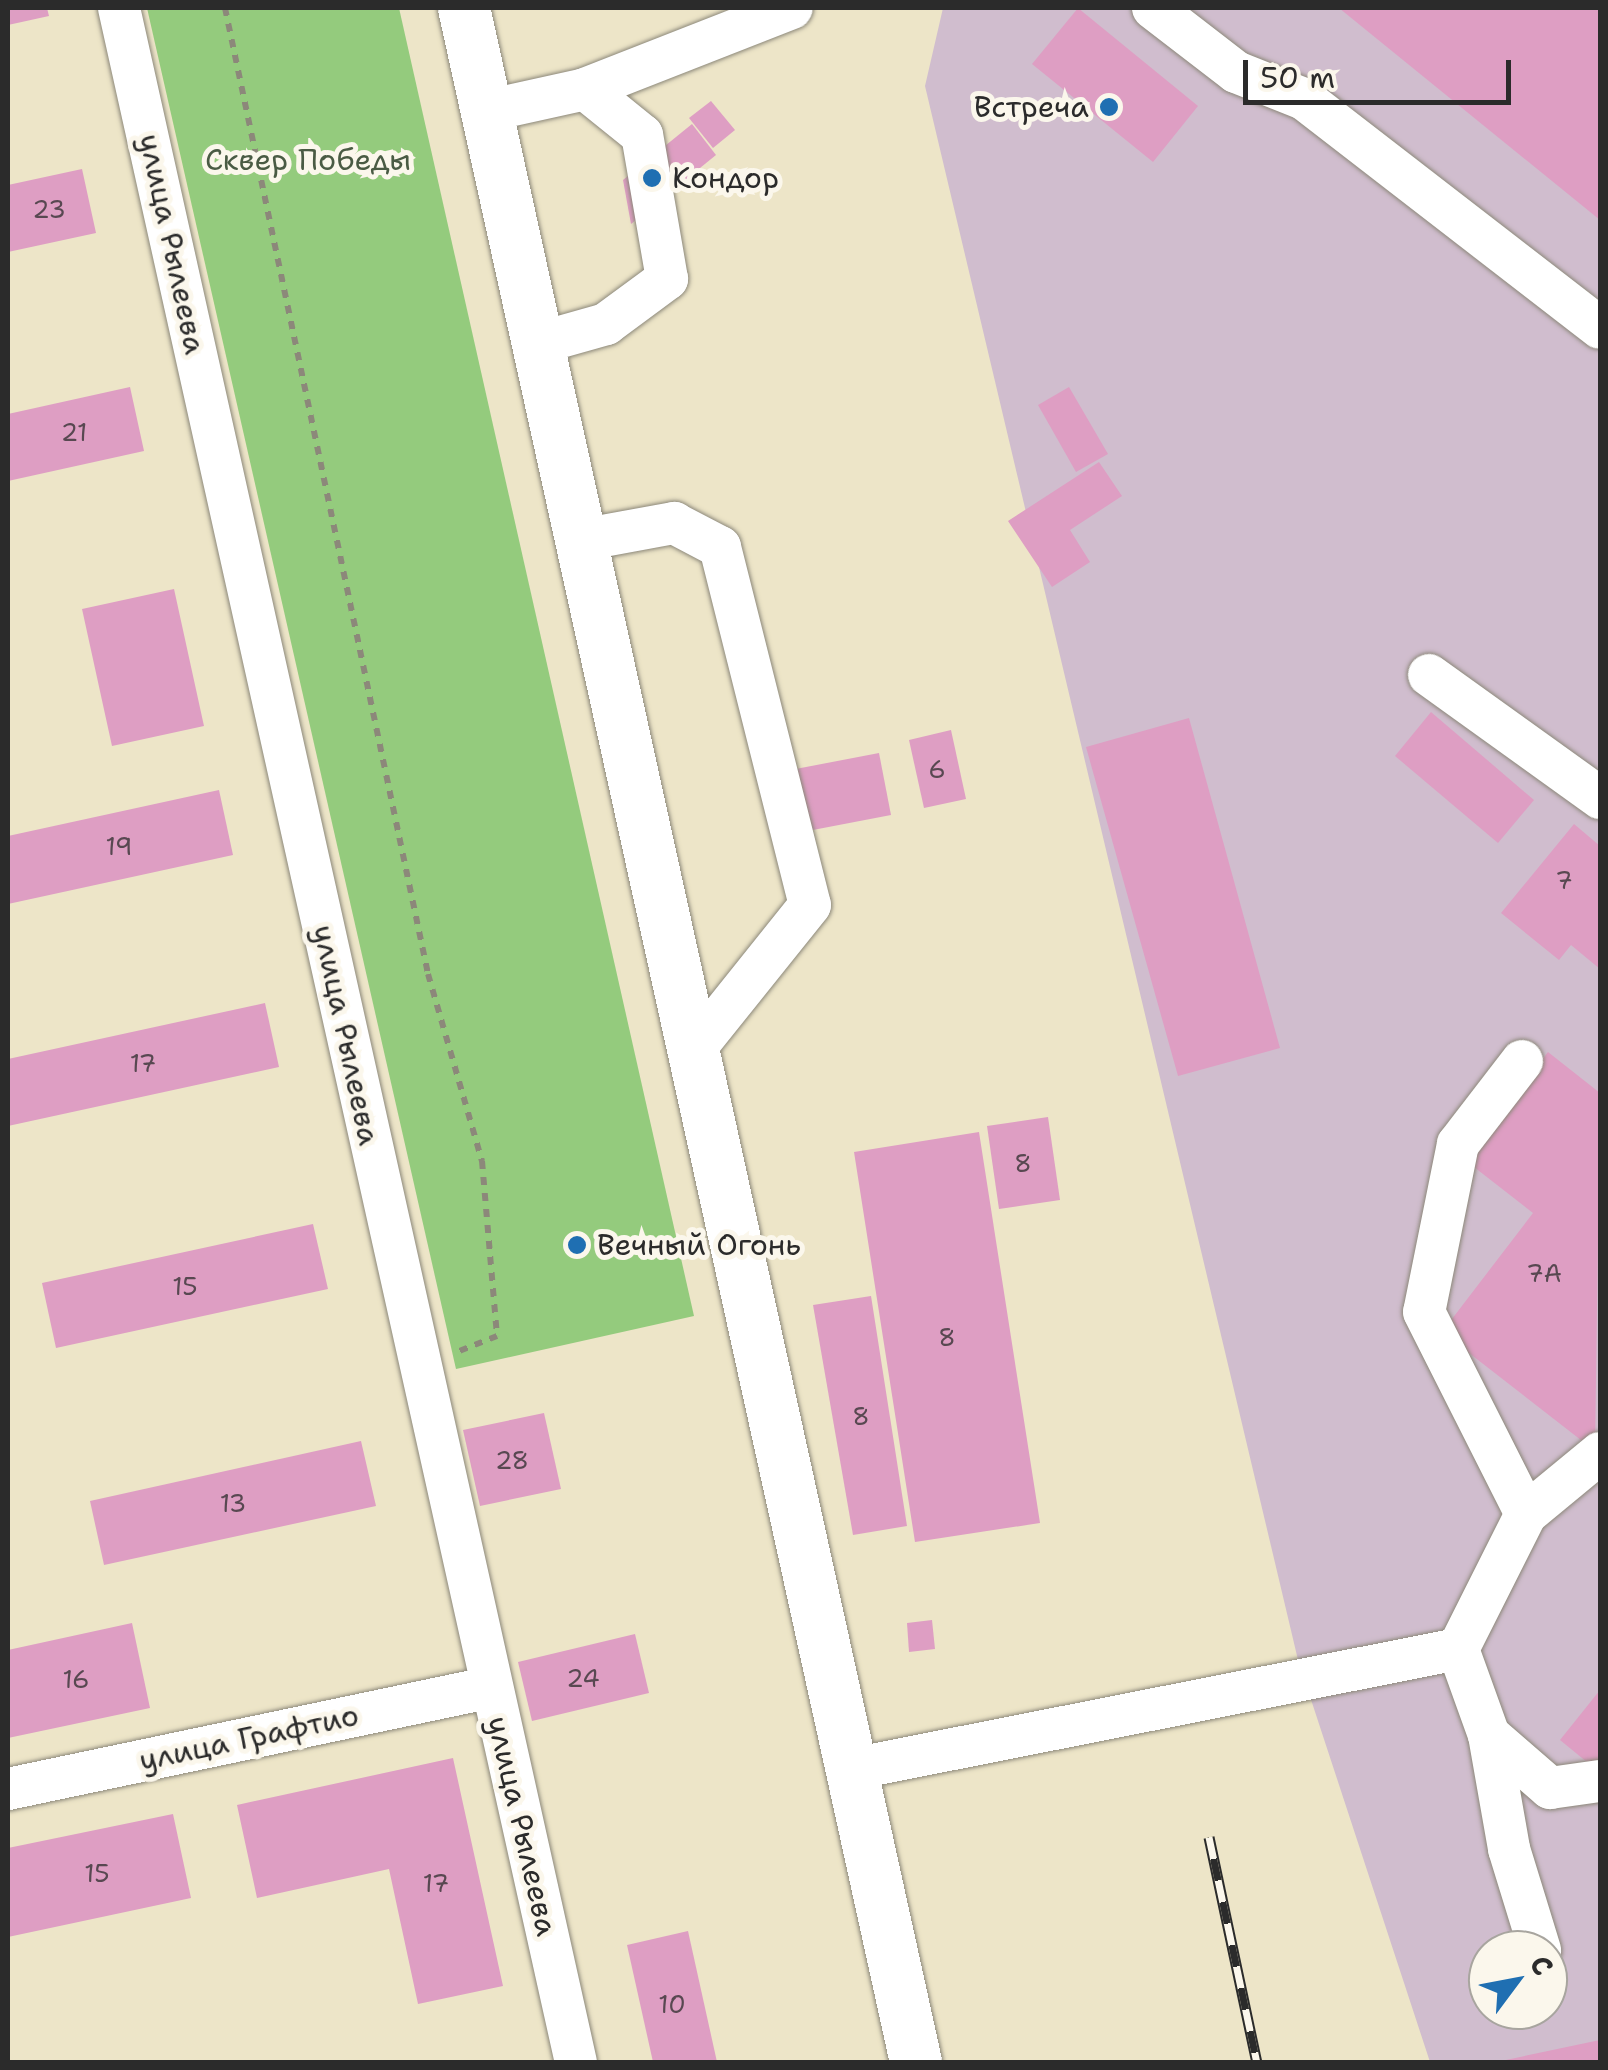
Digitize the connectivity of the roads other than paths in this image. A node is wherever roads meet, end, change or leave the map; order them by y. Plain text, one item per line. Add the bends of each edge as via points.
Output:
1 (119, 8) edge
2 (464, 8) edge
3 (792, 8) edge
4 (1153, 8) edge
5 (585, 89) junction
6 (486, 111) junction
7 (1600, 328) edge
8 (538, 342) junction
9 (581, 540) junction
10 (1429, 675) dead end
11 (1600, 798) edge
12 (694, 1050) junction
13 (1522, 1062) dead end
14 (1600, 1453) edge
15 (1526, 1514) junction
16 (1458, 1649) junction
17 (490, 1687) junction
18 (1490, 1735) junction
19 (852, 1769) junction
20 (1600, 1781) edge
21 (8, 1789) edge
22 (1534, 1930) edge
23 (912, 2042) edge
24 (576, 2062) edge

1 - 17 street, улица Рылеева
2 - 6 main road
3 - 5 street
4 - 7 street via 1236,72 1304,99
5 - 6 street
5 - 8 street via 642,135 667,279 606,324
6 - 8 main road
8 - 9 main road
9 - 12 main road
9 - 12 street via 674,523 720,547 810,905
10 - 11 street
12 - 19 main road
13 - 15 street via 1458,1144 1424,1312
14 - 15 street
15 - 16 street
16 - 18 street
16 - 19 street
17 - 21 street, улица Графтио
17 - 24 street, улица Рылеева
18 - 20 street via 1550,1788
18 - 22 street via 1509,1850
19 - 23 main road

